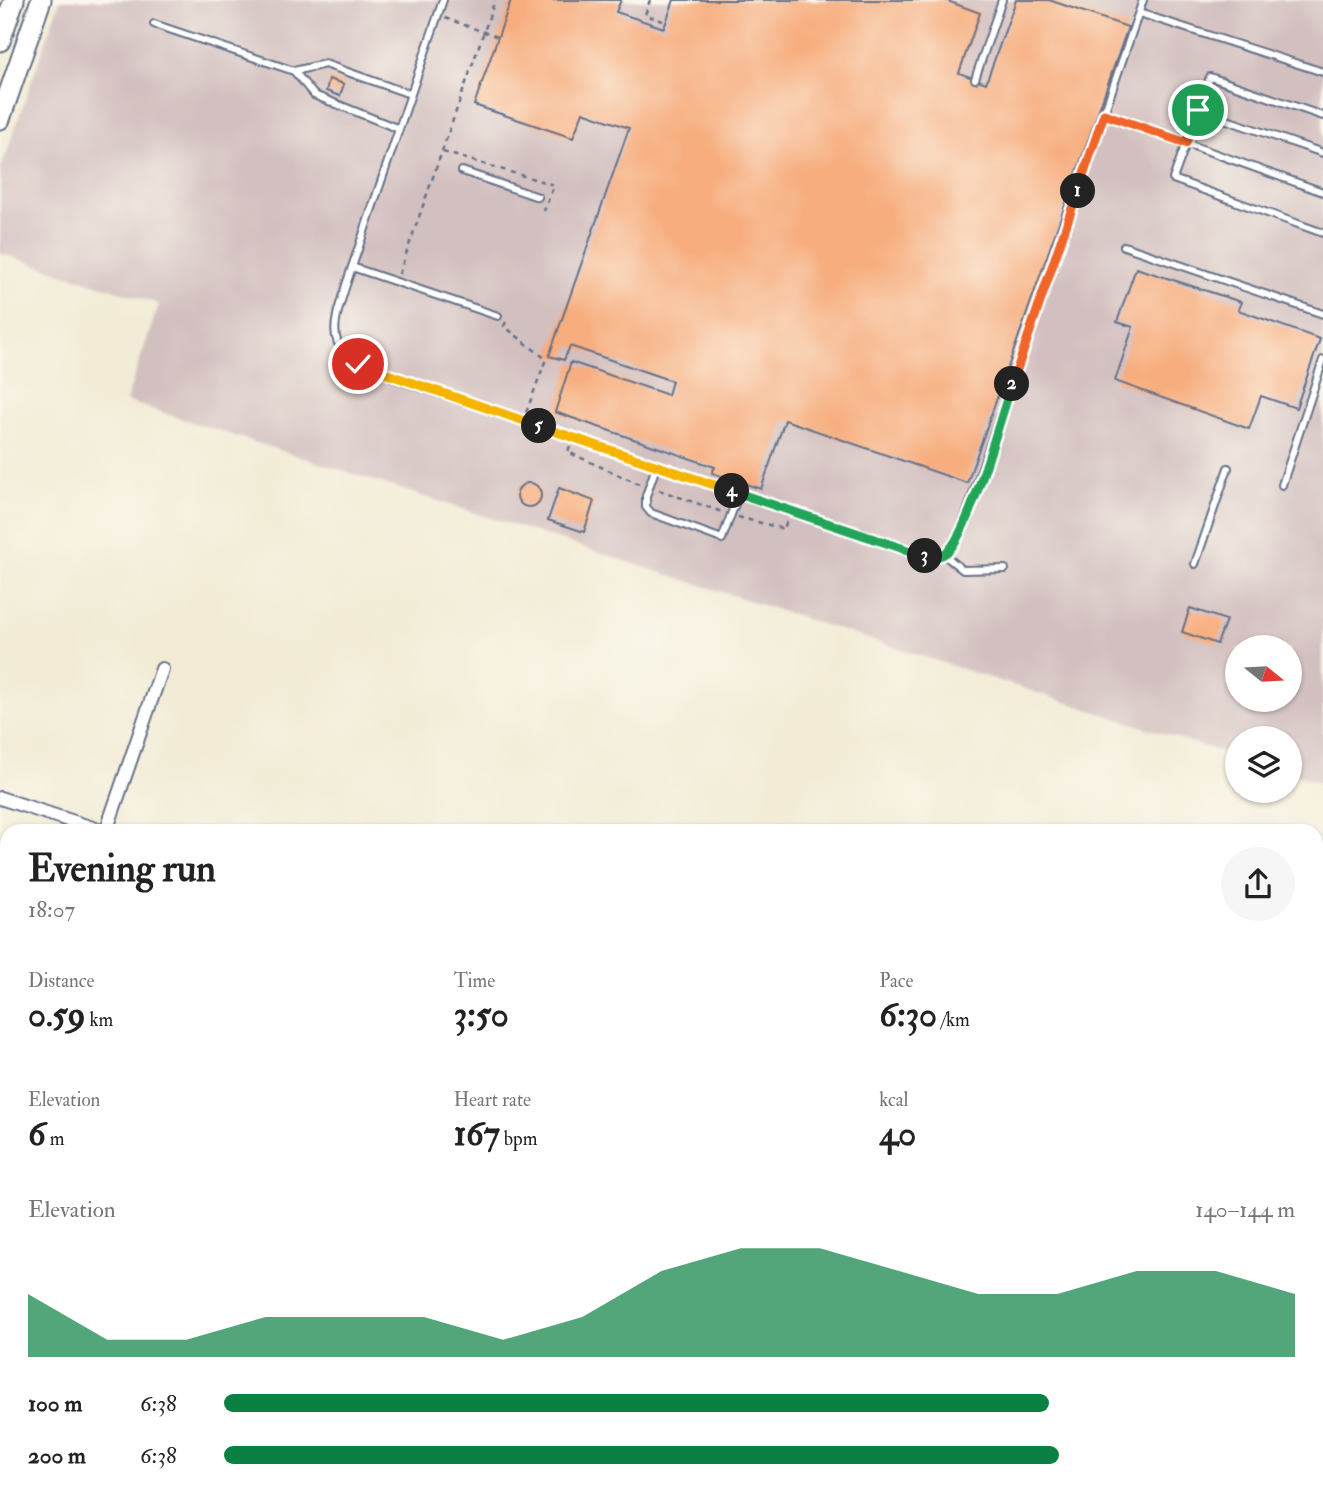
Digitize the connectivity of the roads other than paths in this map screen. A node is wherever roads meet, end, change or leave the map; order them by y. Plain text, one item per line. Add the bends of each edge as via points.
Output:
1 (14, 0) edge
2 (41, 0) edge
3 (443, 0) edge
4 (1002, 0) edge
5 (1143, 0) edge
6 (1139, 13) junction
7 (154, 24) dead end
8 (0, 41) edge
9 (294, 71) junction
10 (1323, 72) edge
11 (975, 79) dead end
12 (410, 94) junction
13 (1198, 110) junction
14 (1104, 114) junction
15 (1323, 116) edge
16 (0, 119) edge
17 (399, 129) junction
18 (1186, 143) junction
19 (1323, 153) edge
20 (462, 171) dead end
21 (1323, 192) edge
22 (538, 197) dead end
23 (1323, 233) edge
24 (1124, 246) dead end
25 (352, 267) junction
26 (1323, 314) edge
27 (498, 316) dead end
28 (1323, 360) edge
29 (657, 464) junction
30 (1228, 468) dead end
31 (1282, 485) dead end
32 (739, 493) junction
33 (943, 554) junction
34 (1195, 564) dead end
35 (1005, 569) dead end
36 (162, 669) dead end
37 (0, 798) edge
38 (82, 824) edge
39 (107, 824) edge

1 - 8 main road
2 - 16 main road
3 - 12 lane
4 - 11 lane
5 - 6 lane
6 - 10 lane
6 - 14 lane
7 - 9 lane
9 - 12 lane via 325,64
9 - 17 lane via 314,95
12 - 17 lane
13 - 15 lane via 1210,77
13 - 18 lane
13 - 19 lane
14 - 18 lane
14 - 33 lane via 964,521
17 - 25 lane
18 - 21 lane
18 - 23 lane via 1173,179
20 - 22 lane
24 - 26 lane
25 - 27 lane
25 - 29 lane via 334,321 335,341 358,364
28 - 31 lane
29 - 32 lane
29 - 32 lane via 646,507 651,513 722,539
30 - 34 lane
32 - 33 lane via 916,554 935,558
33 - 35 lane via 963,570
36 - 39 street
37 - 38 street

